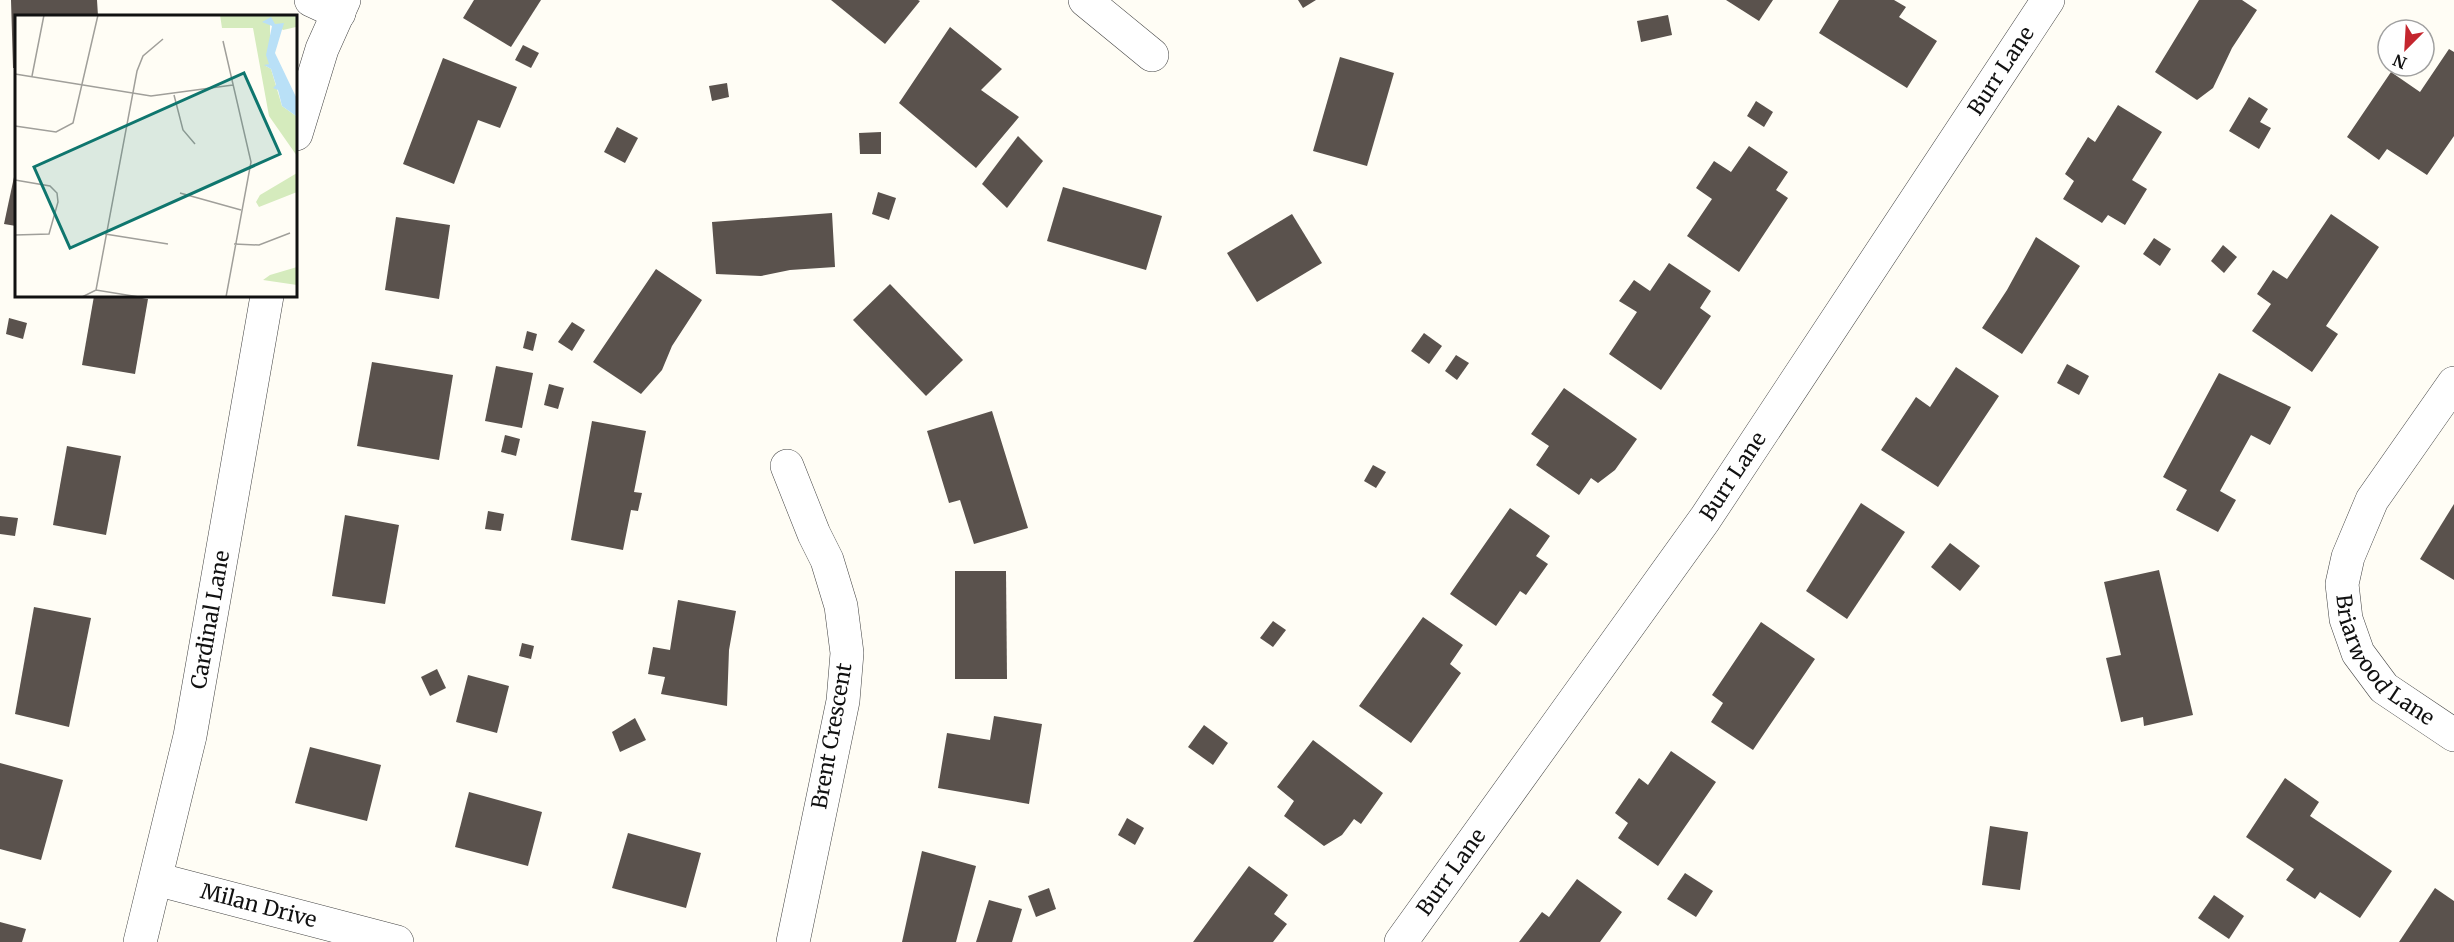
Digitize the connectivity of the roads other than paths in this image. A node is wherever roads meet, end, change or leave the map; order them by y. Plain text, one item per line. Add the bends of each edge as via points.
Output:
1 (1086, 0) edge
2 (2048, 0) edge
3 (331, 4) edge
4 (1152, 55) dead end
5 (297, 131) edge
6 (267, 297) edge
7 (2454, 383) edge
8 (787, 466) dead end
9 (2454, 735) edge
10 (156, 879) junction
11 (140, 942) edge
12 (397, 942) edge
13 (793, 942) edge
14 (1401, 942) edge

1 - 4 street
2 - 14 street, Burr Lane via 1705,519
3 - 5 street
6 - 10 street, Cardinal Lane via 190,736
7 - 9 street, Briarwood Lane via 2372,500 2348,557 2342,584 2346,619 2358,653 2384,688
8 - 13 street, Brent Crescent via 827,560 841,606 847,653 843,701
10 - 11 street, Cardinal Lane
10 - 12 street, Milan Drive

